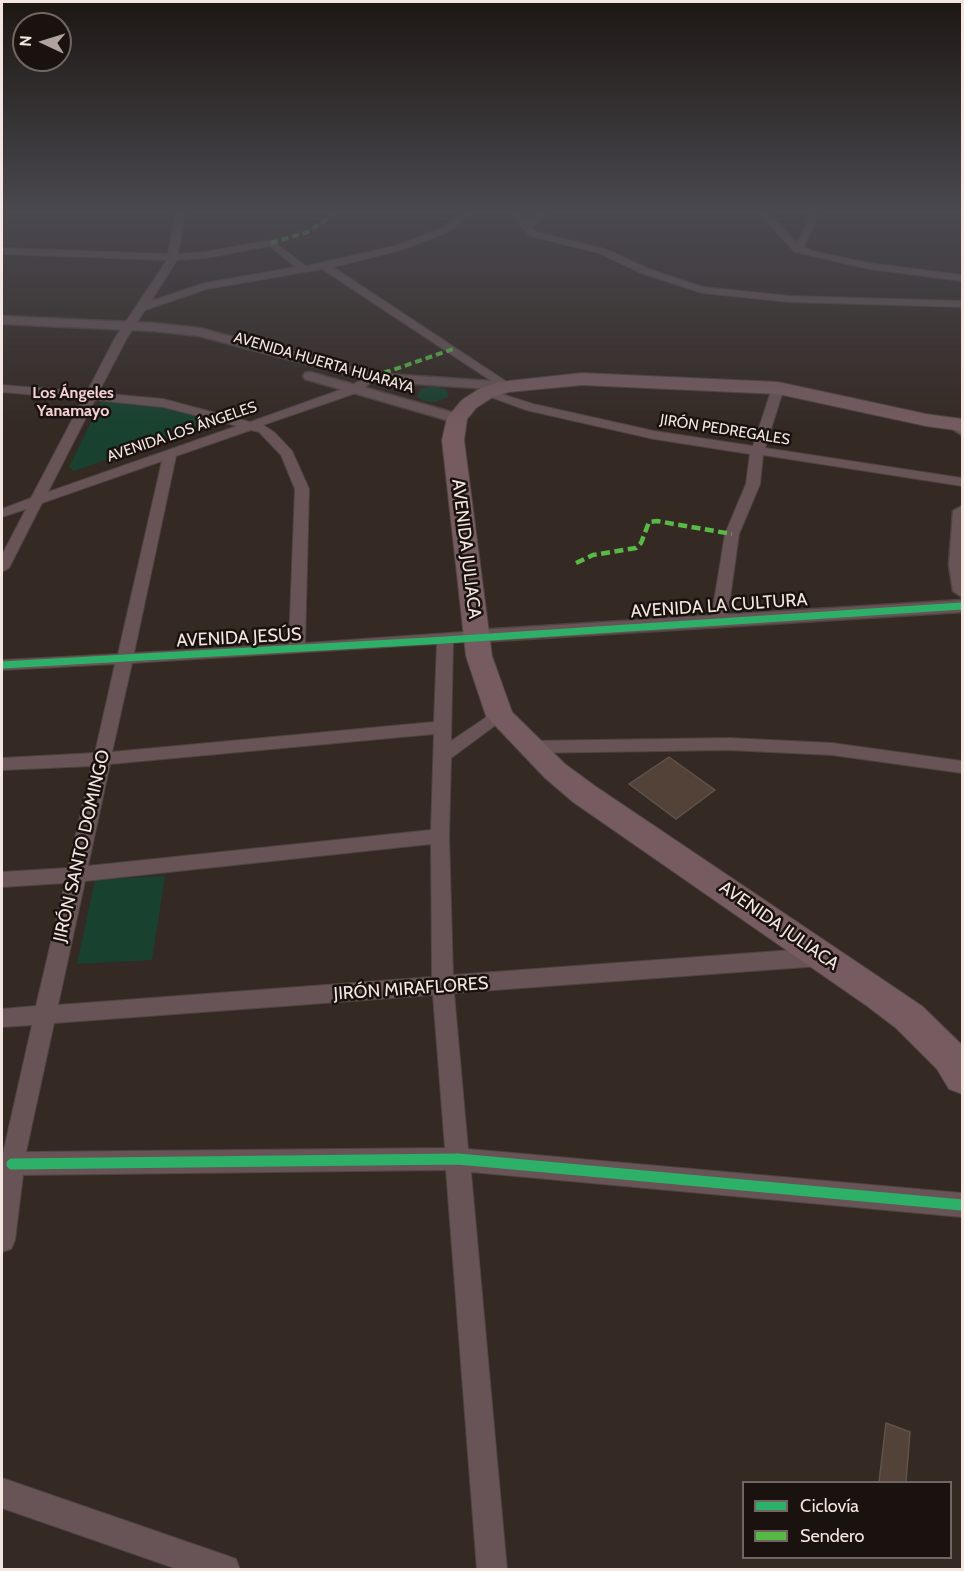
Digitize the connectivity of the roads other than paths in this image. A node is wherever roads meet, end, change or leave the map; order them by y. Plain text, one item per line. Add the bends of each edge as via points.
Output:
1 (155, 287) edge
2 (201, 287) edge
3 (353, 287) edge
4 (694, 287) edge
5 (963, 304) edge
6 (144, 307) junction
7 (2, 320) edge
8 (125, 332) junction
9 (2, 333) edge
10 (372, 377) junction
11 (2, 388) edge
12 (778, 388) junction
13 (355, 389) junction
14 (496, 389) junction
15 (92, 396) junction
16 (457, 418) junction
17 (250, 425) junction
18 (962, 425) edge
19 (963, 430) edge
20 (757, 452) junction
21 (170, 454) junction
22 (963, 482) edge
23 (36, 501) junction
24 (963, 511) edge
25 (2, 513) edge
26 (2, 568) edge
27 (963, 591) edge
28 (963, 606) edge
29 (719, 620) junction
30 (477, 636) junction
31 (445, 640) junction
32 (297, 649) junction
33 (126, 660) junction
34 (2, 665) edge
35 (500, 716) junction
36 (444, 727) junction
37 (529, 747) junction
38 (444, 754) junction
39 (102, 759) junction
40 (2, 764) edge
41 (963, 767) edge
42 (440, 836) junction
43 (75, 875) junction
44 (2, 879) edge
45 (820, 957) junction
46 (443, 987) junction
47 (45, 1014) junction
48 (2, 1018) edge
49 (963, 1077) edge
50 (10, 1130) edge
51 (458, 1159) junction
52 (12, 1164) junction
53 (963, 1204) edge
54 (2, 1240) edge
55 (2, 1493) edge
56 (225, 1569) edge
57 (492, 1569) edge

1 - 6 street
2 - 6 street
3 - 14 street, JIRÓN PEDREGALES
4 - 5 street via 790,299
6 - 8 street
7 - 8 street, AVENIDA HUERTA HUARAYA
8 - 9 street, AVENIDA HUERTA HUARAYA
8 - 10 street, AVENIDA HUERTA HUARAYA via 213,334
8 - 13 street, AVENIDA HUERTA HUARAYA via 198,344
8 - 15 street
10 - 13 street, AVENIDA LOS ÁNGELES
10 - 14 street, AVENIDA HUERTA HUARAYA
11 - 15 street
12 - 14 highway via 598,379
12 - 18 highway
12 - 20 street
13 - 16 street, AVENIDA HUERTA HUARAYA
13 - 17 street, AVENIDA LOS ÁNGELES
14 - 16 highway via 469,404
14 - 20 street, JIRÓN PEDREGALES via 621,428
15 - 17 street via 164,403
15 - 23 street
16 - 30 highway, AVENIDA JULIACA via 453,440
17 - 21 street, AVENIDA LOS ÁNGELES
17 - 32 street via 263,429 278,442 295,468 302,489
18 - 19 street
20 - 22 street, JIRÓN PEDREGALES
20 - 29 street via 753,484 732,534
21 - 23 street, AVENIDA LOS ÁNGELES
21 - 33 street, JIRÓN SANTO DOMINGO
23 - 25 street, AVENIDA LOS ÁNGELES
23 - 26 street
24 - 27 street via 958,566
28 - 29 street, AVENIDA LA CULTURA
29 - 30 street, AVENIDA LA CULTURA
30 - 31 street, AVENIDA JESÚS
30 - 35 highway, AVENIDA JULIACA via 483,674
31 - 32 street, AVENIDA JESÚS
31 - 36 street
32 - 33 street, AVENIDA JESÚS
33 - 34 street, AVENIDA JESÚS
33 - 39 street, JIRÓN SANTO DOMINGO
35 - 37 highway, AVENIDA JULIACA
35 - 38 street
36 - 38 street
36 - 39 street
37 - 41 street via 729,744 832,749
37 - 45 highway, AVENIDA JULIACA via 584,794
38 - 42 street
39 - 40 street
39 - 43 street, JIRÓN SANTO DOMINGO
42 - 43 street
42 - 46 street
43 - 44 street
43 - 47 street, JIRÓN SANTO DOMINGO
45 - 46 street, JIRÓN MIRAFLORES
45 - 49 highway, AVENIDA JULIACA via 909,1017 950,1057
46 - 47 street, JIRÓN MIRAFLORES
46 - 51 street
47 - 48 street, JIRÓN MIRAFLORES
47 - 50 street, JIRÓN SANTO DOMINGO
50 - 52 street, JIRÓN SANTO DOMINGO
51 - 52 street
51 - 53 street
51 - 57 street
52 - 54 street, JIRÓN SANTO DOMINGO
55 - 56 street

